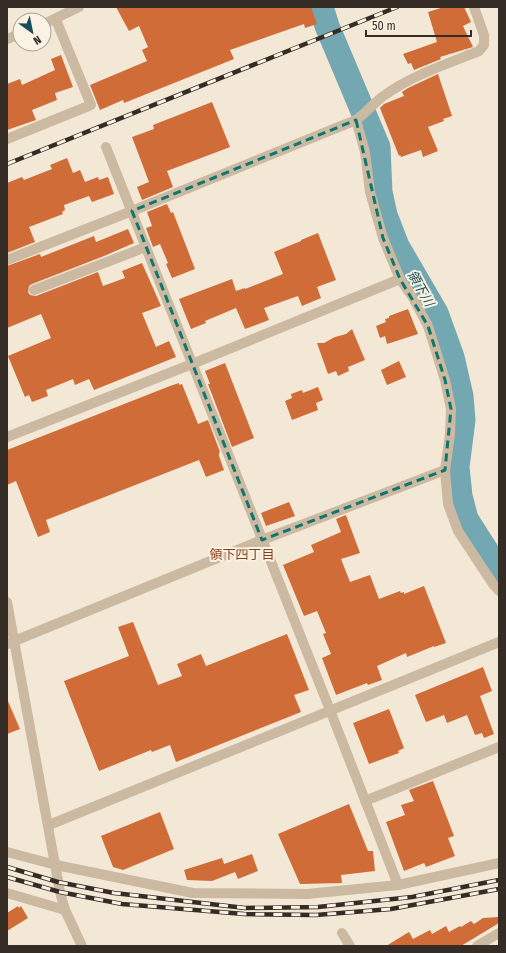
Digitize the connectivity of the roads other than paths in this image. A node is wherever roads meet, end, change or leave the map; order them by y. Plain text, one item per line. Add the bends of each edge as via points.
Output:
1 (79, 7) edge
2 (474, 7) edge
3 (56, 20) junction
4 (52, 21) edge
5 (359, 118) junction
6 (7, 140) edge
7 (106, 147) dead end
8 (132, 211) junction
9 (146, 247) junction
10 (7, 260) edge
11 (400, 279) junction
12 (34, 290) dead end
13 (192, 364) junction
14 (7, 437) edge
15 (445, 470) junction
16 (262, 540) junction
17 (499, 591) edge
18 (7, 602) edge
19 (499, 642) edge
20 (11, 643) edge
21 (330, 710) junction
22 (499, 747) edge
23 (366, 801) junction
24 (48, 825) junction
25 (7, 852) edge
26 (499, 863) edge
27 (56, 865) junction
28 (398, 885) junction
29 (7, 893) edge
30 (65, 910) junction
31 (342, 933) dead end
32 (499, 933) edge
33 (82, 946) edge
34 (350, 946) edge
35 (477, 946) edge

1 - 3 street
2 - 5 street via 484,35 484,45 479,51 406,83 381,98
3 - 4 street
3 - 6 street via 91,105
5 - 8 street
5 - 11 street via 370,192 383,238
7 - 8 street
8 - 9 street
8 - 10 street
9 - 12 street
9 - 13 street
11 - 13 street
11 - 15 street via 428,326 445,380 450,409 450,434
13 - 14 street
13 - 16 street
15 - 16 street
15 - 17 street via 448,504 458,531
16 - 20 street
16 - 21 street
18 - 20 street
19 - 21 street
20 - 24 street
21 - 23 street
21 - 24 street
22 - 23 street
23 - 28 street
24 - 27 street
25 - 27 street
26 - 28 street
27 - 28 street via 193,893 307,894
27 - 30 street
29 - 30 street
30 - 33 street
31 - 34 street
32 - 35 street

